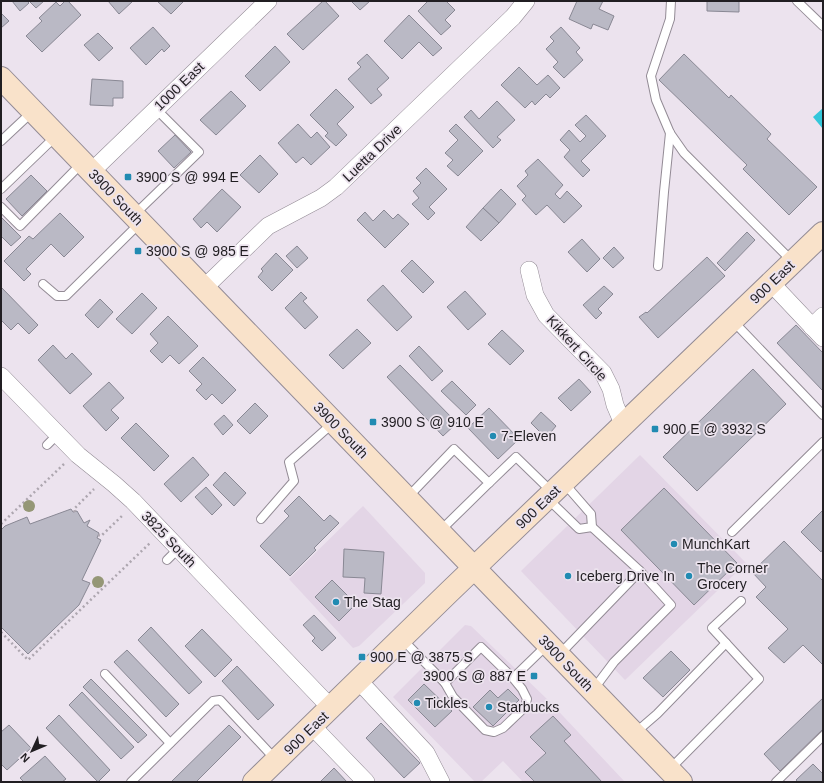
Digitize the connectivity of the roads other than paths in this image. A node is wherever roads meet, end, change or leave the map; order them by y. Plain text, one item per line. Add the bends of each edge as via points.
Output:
1 (268, 1) edge
2 (526, 1) edge
3 (671, 1) edge
4 (797, 1) edge
5 (823, 26) edge
6 (1, 78) edge
7 (156, 108) junction
8 (33, 111) junction
9 (670, 133) junction
10 (56, 135) junction
11 (1, 141) edge
12 (86, 167) junction
13 (1, 190) edge
14 (1, 207) edge
15 (137, 219) junction
16 (823, 233) edge
17 (793, 262) junction
18 (658, 266) dead end
19 (529, 270) dead end
20 (770, 283) junction
21 (43, 284) dead end
22 (204, 288) junction
23 (732, 320) junction
24 (819, 327) edge
25 (1, 377) edge
26 (823, 415) edge
27 (333, 422) junction
28 (624, 426) junction
29 (823, 442) edge
30 (489, 483) junction
31 (555, 491) junction
32 (407, 498) junction
33 (261, 519) dead end
34 (592, 527) junction
35 (440, 532) junction
36 (732, 532) dead end
37 (474, 568) junction
38 (640, 572) junction
39 (740, 601) dead end
40 (402, 638) junction
41 (726, 643) junction
42 (553, 650) junction
43 (105, 674) dead end
44 (513, 678) junction
45 (359, 681) junction
46 (445, 683) junction
47 (593, 690) junction
48 (331, 708) junction
49 (312, 726) junction
50 (634, 734) junction
51 (823, 736) edge
52 (170, 743) junction
53 (276, 761) junction
54 (675, 776) edge
55 (261, 780) edge
56 (131, 782) edge
57 (366, 782) edge
58 (441, 782) edge
59 (776, 782) edge

1 - 7 street, 1000 East
2 - 22 street, Luetta Drive via 507,23 336,187 321,198 268,226
3 - 9 lane via 670,19 651,76 656,100
4 - 5 lane
6 - 8 main road, 3900 South
7 - 12 street, 1000 East
7 - 15 lane via 199,152
8 - 10 main road, 3900 South
8 - 11 lane
9 - 17 lane via 684,154
9 - 18 lane
10 - 12 main road, 3900 South
10 - 13 lane
12 - 14 lane via 20,226
12 - 15 main road, 3900 South
15 - 21 lane via 66,296 57,296
15 - 22 main road, 3900 South
16 - 17 main road, 900 East
17 - 20 main road, 900 East
19 - 28 street, Kikkert Circle via 535,295 546,315 603,373
20 - 23 main road, 900 East
20 - 24 street
22 - 27 main road, 3900 South
23 - 26 lane
23 - 28 main road, 900 East
25 - 48 street, 3825 South via 52,440 78,455 128,497 172,554
27 - 32 main road, 3900 South
27 - 33 lane via 289,462 294,481
28 - 31 main road, 900 East
29 - 36 lane
30 - 31 lane via 516,457
30 - 32 lane via 454,449
30 - 35 lane
31 - 34 lane via 591,514
31 - 34 lane via 579,529
31 - 37 main road, 900 East
32 - 35 main road, 3900 South
34 - 38 lane
35 - 37 main road, 3900 South
37 - 40 main road, 900 East
37 - 42 main road, 3900 South
38 - 42 lane
38 - 47 lane via 671,605 614,662
39 - 41 lane via 712,628
40 - 45 main road, 900 East
40 - 46 lane
41 - 50 lane
41 - 54 lane via 759,679
42 - 44 lane
42 - 47 main road, 3900 South
43 - 52 lane
44 - 46 lane via 481,647
44 - 46 lane via 527,698 525,707 503,728 494,732 485,730 453,697
45 - 48 main road, 900 East
45 - 58 street via 426,753
47 - 50 main road, 3900 South
48 - 49 main road, 900 East
49 - 53 main road, 900 East
49 - 57 street
50 - 54 main road, 3900 South
51 - 59 lane
52 - 53 lane via 213,701 220,700
52 - 56 lane
53 - 55 main road, 900 East

